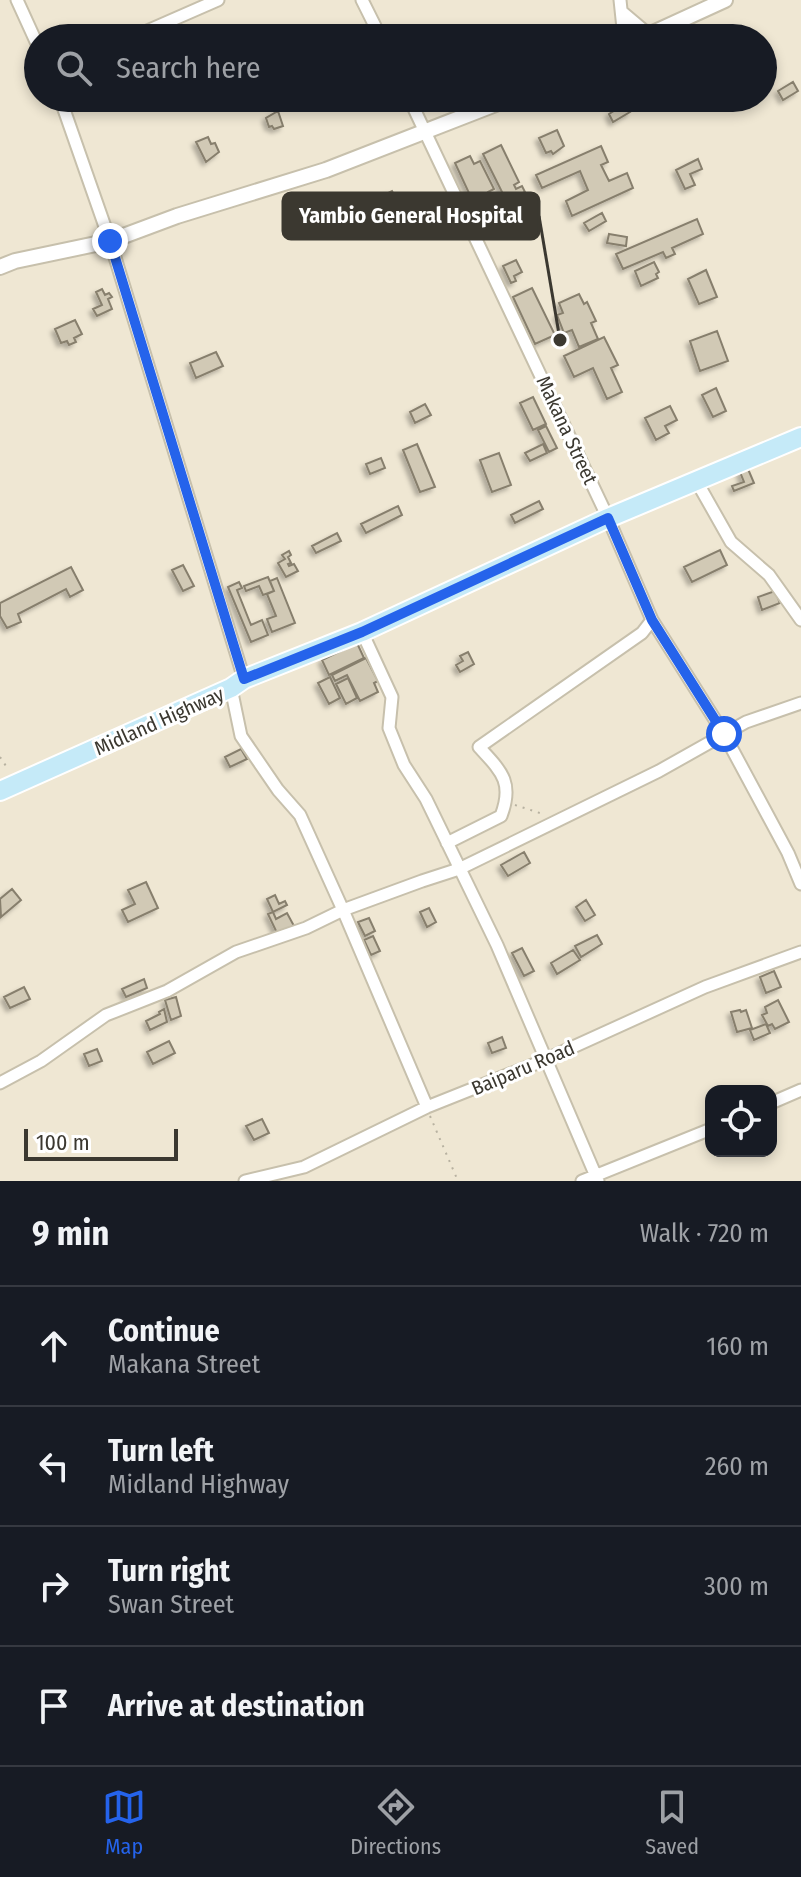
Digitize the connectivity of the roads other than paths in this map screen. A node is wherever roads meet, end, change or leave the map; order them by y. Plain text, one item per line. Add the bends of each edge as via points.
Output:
1 (17, 0) edge
2 (218, 0) edge
3 (362, 0) edge
4 (725, 0) edge
5 (621, 6) edge
6 (28, 24) edge
7 (163, 24) edge
8 (374, 24) edge
9 (635, 24) edge
10 (672, 24) edge
11 (65, 112) edge
12 (416, 112) edge
13 (475, 112) edge
14 (425, 131) junction
15 (110, 241) junction
16 (0, 267) edge
17 (801, 437) edge
18 (697, 482) junction
19 (608, 518) junction
20 (652, 620) junction
21 (801, 620) edge
22 (362, 632) junction
23 (237, 684) junction
24 (801, 703) edge
25 (724, 734) junction
26 (0, 791) edge
27 (447, 843) junction
28 (459, 869) junction
29 (800, 881) edge
30 (343, 910) junction
31 (801, 952) edge
32 (544, 1059) junction
33 (0, 1083) edge
34 (801, 1090) edge
35 (777, 1100) edge
36 (427, 1107) junction
37 (705, 1132) edge
38 (596, 1178) edge
39 (245, 1181) edge
40 (582, 1181) edge

1 - 6 street
2 - 7 street
3 - 8 street
4 - 10 street
5 - 9 street
11 - 15 street
12 - 14 street, Makana Street
13 - 14 street
14 - 15 street via 326,170
14 - 19 street, Makana Street
15 - 16 street
15 - 23 street
17 - 18 main road, Midland Highway
18 - 19 main road, Midland Highway
18 - 21 street via 731,542 769,575
19 - 20 street, Makana Street
19 - 22 main road, Midland Highway
20 - 25 street, Makana Street
20 - 27 street via 642,633 479,747 507,780 506,802 501,816
22 - 23 main road, Midland Highway
22 - 27 street via 392,697 389,728
23 - 26 main road, Midland Highway
23 - 30 street via 241,736 300,815
24 - 25 street
25 - 28 street
25 - 29 street, Makana Street
27 - 28 street
28 - 30 street
28 - 32 street
30 - 33 street via 236,952 167,991 106,1015
30 - 36 street
31 - 32 street, Baiparu Road via 705,987
32 - 36 street, Baiparu Road
32 - 38 street
34 - 35 street
36 - 39 street, Baiparu Road via 304,1167
37 - 38 street
38 - 40 street

